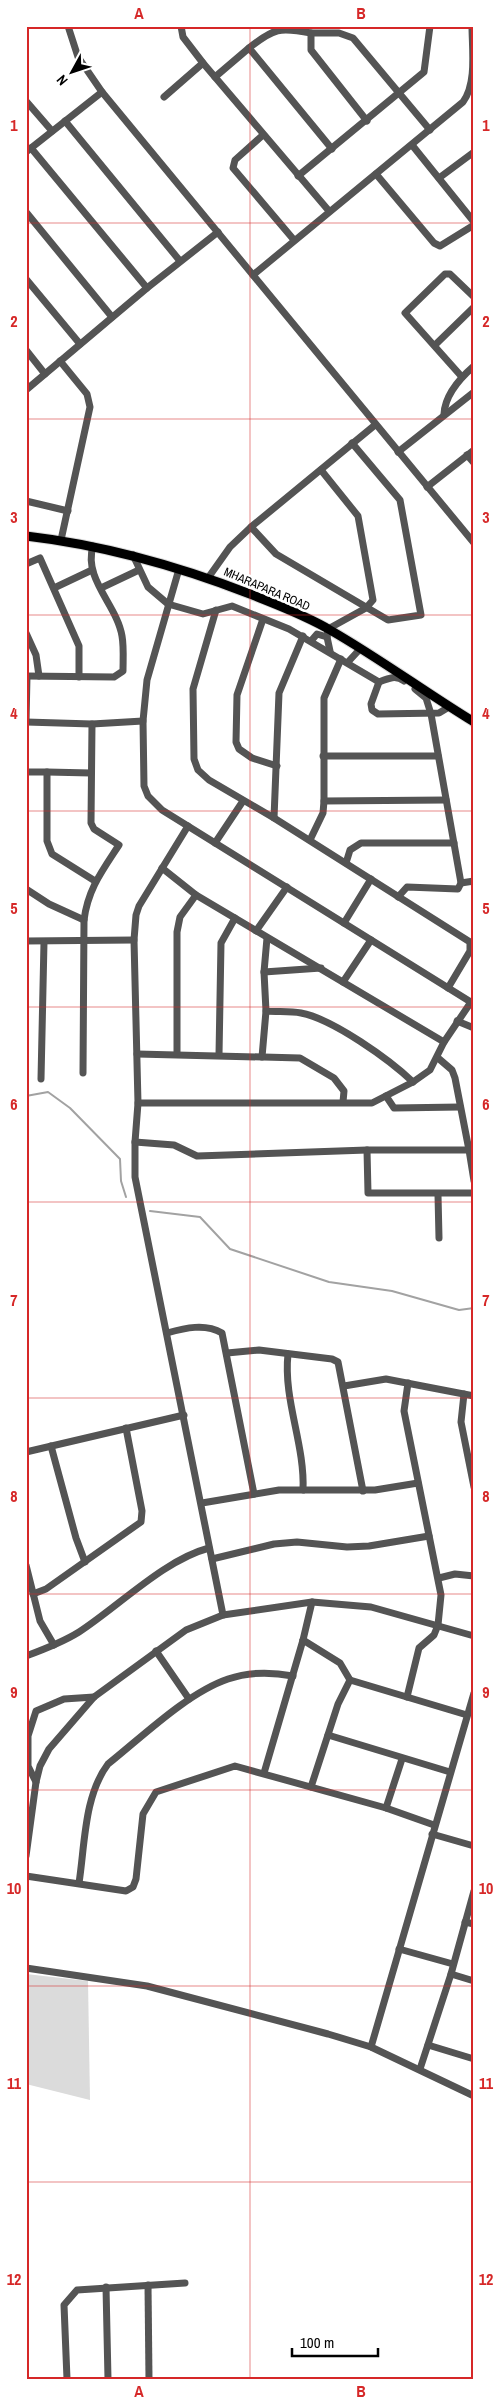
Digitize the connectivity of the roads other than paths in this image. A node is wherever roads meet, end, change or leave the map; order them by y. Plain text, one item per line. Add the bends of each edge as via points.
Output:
1 (68, 26) edge
2 (181, 26) edge
3 (430, 26) edge
4 (472, 26) edge
5 (311, 33) junction
6 (250, 48) junction
7 (204, 63) junction
8 (215, 77) junction
9 (102, 92) junction
10 (400, 93) junction
11 (164, 97) dead end
12 (26, 101) edge
13 (65, 121) junction
14 (367, 121) junction
15 (430, 130) junction
16 (52, 132) junction
17 (263, 135) junction
18 (412, 145) junction
19 (332, 149) junction
20 (29, 150) edge
21 (474, 152) edge
22 (376, 174) junction
23 (298, 176) junction
24 (439, 178) junction
25 (329, 211) junction
26 (26, 212) edge
27 (474, 222) edge
28 (474, 226) edge
29 (218, 232) junction
30 (294, 240) junction
31 (180, 262) junction
32 (253, 275) junction
33 (26, 279) edge
34 (147, 288) junction
35 (474, 297) edge
36 (474, 307) edge
37 (112, 317) junction
38 (80, 344) junction
39 (435, 345) junction
40 (26, 350) edge
41 (60, 361) junction
42 (474, 366) edge
43 (45, 374) junction
44 (462, 377) junction
45 (26, 390) edge
46 (474, 392) edge
47 (444, 414) junction
48 (375, 425) junction
49 (352, 443) junction
50 (474, 450) edge
51 (398, 452) junction
52 (467, 455) junction
53 (474, 463) edge
54 (321, 470) junction
55 (427, 487) junction
56 (26, 501) edge
57 (68, 511) junction
58 (251, 527) junction
59 (26, 536) edge
60 (60, 540) junction
61 (474, 543) edge
62 (93, 546) junction
63 (132, 555) junction
64 (26, 564) edge
65 (179, 569) junction
66 (92, 570) junction
67 (139, 570) junction
68 (208, 578) junction
69 (54, 588) junction
70 (101, 588) junction
71 (168, 604) junction
72 (366, 608) junction
73 (216, 610) junction
74 (263, 618) junction
75 (26, 633) edge
76 (328, 633) junction
77 (303, 636) junction
78 (311, 641) junction
79 (360, 649) junction
80 (330, 651) junction
81 (345, 661) junction
82 (26, 676) edge
83 (39, 676) junction
84 (79, 677) junction
85 (379, 682) junction
86 (449, 707) junction
87 (431, 714) junction
88 (143, 721) junction
89 (26, 722) edge
90 (474, 722) edge
91 (92, 724) junction
92 (323, 756) junction
93 (438, 756) junction
94 (277, 766) junction
95 (26, 772) edge
96 (48, 772) junction
97 (91, 772) junction
98 (446, 800) junction
99 (243, 801) junction
100 (324, 801) junction
101 (274, 818) junction
102 (188, 826) junction
103 (310, 840) junction
104 (215, 843) junction
105 (454, 844) junction
106 (346, 863) junction
107 (162, 868) junction
108 (371, 879) junction
109 (96, 880) junction
110 (474, 881) edge
111 (462, 883) junction
112 (287, 887) junction
113 (26, 889) edge
114 (196, 895) junction
115 (398, 898) junction
116 (235, 918) junction
117 (84, 920) junction
118 (344, 923) junction
119 (256, 930) junction
120 (267, 938) junction
121 (134, 940) junction
122 (372, 940) junction
123 (26, 941) edge
124 (84, 941) junction
125 (44, 942) junction
126 (322, 968) junction
127 (264, 972) junction
128 (343, 982) junction
129 (448, 988) junction
130 (472, 1003) edge
131 (266, 1011) junction
132 (457, 1021) junction
133 (474, 1028) edge
134 (444, 1042) junction
135 (137, 1054) junction
136 (177, 1054) junction
137 (219, 1055) junction
138 (262, 1057) junction
139 (438, 1058) junction
140 (83, 1073) dead end
141 (41, 1079) dead end
142 (413, 1082) junction
143 (386, 1096) junction
144 (343, 1102) junction
145 (138, 1103) junction
146 (460, 1107) junction
147 (135, 1142) junction
148 (367, 1150) junction
149 (469, 1150) junction
150 (474, 1181) edge
151 (474, 1193) edge
152 (438, 1195) junction
153 (439, 1238) dead end
154 (167, 1333) junction
155 (228, 1353) junction
156 (288, 1354) junction
157 (408, 1383) junction
158 (344, 1386) junction
159 (464, 1394) junction
160 (474, 1396) edge
161 (184, 1415) junction
162 (126, 1428) junction
163 (51, 1446) junction
164 (26, 1452) edge
165 (418, 1483) junction
166 (474, 1486) edge
167 (303, 1490) junction
168 (363, 1491) junction
169 (254, 1494) junction
170 (202, 1503) junction
171 (429, 1536) junction
172 (209, 1548) junction
173 (212, 1559) junction
174 (85, 1562) junction
175 (26, 1565) edge
176 (474, 1576) edge
177 (439, 1578) junction
178 (33, 1594) junction
179 (312, 1602) junction
180 (223, 1615) junction
181 (438, 1625) junction
182 (474, 1636) edge
183 (303, 1640) junction
184 (54, 1645) junction
185 (156, 1651) junction
186 (26, 1656) edge
187 (293, 1676) junction
188 (350, 1680) junction
189 (94, 1697) junction
190 (407, 1697) junction
191 (473, 1698) edge
192 (189, 1699) junction
193 (467, 1715) junction
194 (328, 1735) junction
195 (402, 1759) junction
196 (450, 1772) junction
197 (264, 1773) junction
198 (36, 1782) junction
199 (311, 1787) junction
200 (386, 1808) junction
201 (29, 1809) edge
202 (434, 1825) junction
203 (432, 1834) junction
204 (474, 1846) edge
205 (26, 1856) edge
206 (26, 1876) edge
207 (79, 1883) junction
208 (474, 1891) edge
209 (465, 1922) junction
210 (474, 1924) edge
211 (400, 1949) junction
212 (452, 1964) junction
213 (26, 1968) edge
214 (451, 1974) junction
215 (474, 1981) edge
216 (428, 2045) junction
217 (371, 2047) junction
218 (474, 2059) edge
219 (420, 2069) junction
220 (474, 2096) edge
221 (186, 2283) dead end
222 (148, 2285) junction
223 (106, 2287) junction
224 (68, 2379) edge
225 (108, 2379) edge
226 (149, 2379) edge

1 - 9 street via 78,57
2 - 7 street via 183,37
3 - 10 street via 425,70
4 - 15 street via 472,75 467,96
5 - 6 street via 280,29 270,32
5 - 10 street via 338,33 353,38
5 - 14 street via 310,50
6 - 8 street
6 - 19 street
7 - 8 street
7 - 11 street
8 - 17 street
9 - 13 street
9 - 29 street
10 - 14 street
10 - 15 street
12 - 16 street
13 - 16 street
13 - 31 street
14 - 19 street
15 - 18 street
16 - 20 street
17 - 23 street
17 - 30 street via 234,160 233,168
18 - 22 street
18 - 24 street
19 - 23 street
20 - 34 street
21 - 24 street
22 - 25 street
22 - 28 street via 434,243 446,244
23 - 25 street
24 - 27 street
25 - 30 street
26 - 37 street
29 - 31 street
29 - 32 street
30 - 32 street
31 - 34 street
32 - 48 street
33 - 38 street
34 - 37 street
35 - 39 street via 450,274 445,274 405,313
36 - 39 street
37 - 38 street
38 - 41 street
39 - 44 street
40 - 43 street
41 - 43 street
41 - 57 street via 87,394 90,407
42 - 44 street
43 - 45 street
44 - 47 street via 445,403
46 - 47 street
47 - 51 street
48 - 49 street
48 - 51 street
49 - 54 street
49 - 72 street via 400,500 422,612 388,620
50 - 52 street
51 - 55 street
52 - 53 street
52 - 55 street
54 - 58 street
54 - 72 street via 358,516 373,600
55 - 61 street
56 - 57 street
57 - 60 street
58 - 68 street via 230,547
58 - 72 street via 276,554
59 - 60 main road, MHARAPARA ROAD
60 - 62 main road, MHARAPARA ROAD
62 - 63 main road, MHARAPARA ROAD
62 - 66 street via 90,556
63 - 65 main road, MHARAPARA ROAD
63 - 67 street
64 - 69 street via 40,558
65 - 68 main road, MHARAPARA ROAD
65 - 71 street
66 - 69 street
66 - 70 street
67 - 70 street
67 - 71 street via 148,587
68 - 76 main road, MHARAPARA ROAD via 273,603
69 - 84 street via 79,646
70 - 84 street via 122,635 123,671 114,677
71 - 73 street via 203,614
71 - 88 street via 149,666
72 - 76 street
73 - 74 street via 232,606
73 - 99 street via 193,689 194,759 198,770
74 - 77 street
74 - 94 street via 237,696 236,742 239,749 252,758
75 - 83 street via 36,655
76 - 78 street via 317,634
76 - 79 main road, MHARAPARA ROAD
76 - 80 street
77 - 78 street
77 - 94 street via 279,693
78 - 80 street
79 - 81 street
79 - 86 main road, MHARAPARA ROAD
80 - 81 street
81 - 85 street
81 - 92 street via 324,698
82 - 83 street
82 - 89 street
83 - 84 street
85 - 87 street via 399,678 426,698
85 - 87 street via 371,704 372,710 378,714
86 - 87 street
86 - 90 main road, MHARAPARA ROAD
87 - 93 street
88 - 91 street
88 - 102 street via 144,786 148,796 162,810
89 - 91 street
91 - 97 street
92 - 93 street
92 - 100 street
93 - 98 street
94 - 101 street
95 - 96 street
96 - 97 street
96 - 109 street via 47,841 52,854
97 - 109 street via 91,823 94,829 119,845
98 - 100 street
98 - 105 street
99 - 101 street
99 - 104 street
100 - 103 street via 323,813
101 - 103 street
102 - 104 street
102 - 107 street
103 - 106 street
104 - 112 street
105 - 106 street via 361,843 350,850
105 - 111 street
106 - 108 street
107 - 114 street
107 - 121 street via 136,915
108 - 115 street
108 - 118 street
109 - 117 street via 87,899
110 - 111 street
111 - 115 street via 458,888 407,887
112 - 118 street
112 - 119 street
113 - 117 street
114 - 116 street
114 - 136 street via 180,917 177,932
115 - 129 street via 470,942 470,952
116 - 119 street
116 - 137 street via 222,943
117 - 124 street
118 - 122 street
119 - 120 street
120 - 126 street
120 - 127 street
121 - 124 street
121 - 135 street
122 - 128 street
122 - 129 street
123 - 125 street
124 - 125 street
124 - 140 street
125 - 141 street
126 - 127 street
126 - 128 street
127 - 131 street
128 - 134 street
129 - 130 street
130 - 132 street
131 - 138 street
131 - 142 street via 301,1013 315,1018 361,1042
132 - 133 street
132 - 134 street
134 - 139 street
135 - 136 street
135 - 145 street
136 - 137 street
137 - 138 street
138 - 144 street via 300,1058 334,1078 344,1091
139 - 142 street via 430,1070
139 - 146 street via 452,1070
142 - 143 street
143 - 144 street via 372,1103
143 - 146 street via 394,1108
144 - 145 street
145 - 147 street
146 - 149 street
147 - 148 street via 174,1145 197,1156
147 - 154 street via 135,1177
148 - 149 street
148 - 152 street via 368,1193
149 - 150 street
151 - 152 street
152 - 153 street
154 - 155 street via 189,1327 216,1330 224,1338
154 - 161 street
155 - 156 street via 259,1350
155 - 169 street
156 - 158 street via 335,1360
156 - 167 street via 287,1380 304,1472
157 - 158 street via 386,1379
157 - 159 street
157 - 165 street via 404,1411
158 - 168 street
159 - 160 street
159 - 166 street via 461,1422
161 - 162 street
161 - 170 street
162 - 163 street
162 - 174 street via 143,1518 137,1526
163 - 164 street
163 - 174 street
165 - 168 street
165 - 171 street
167 - 168 street
167 - 169 street
169 - 170 street
170 - 172 street
171 - 173 street via 369,1546 274,1544
171 - 177 street
172 - 173 street
172 - 184 street via 186,1556 79,1632
173 - 180 street
174 - 178 street via 46,1589
175 - 178 street
176 - 177 street via 455,1574
177 - 181 street
178 - 184 street via 40,1621
179 - 180 street
179 - 181 street via 370,1608
179 - 183 street
180 - 185 street via 186,1630
181 - 182 street
181 - 190 street via 434,1635 419,1648
183 - 187 street
183 - 188 street via 340,1663
184 - 186 street
185 - 189 street
185 - 192 street
187 - 192 street via 272,1672 228,1679
187 - 197 street
188 - 190 street
188 - 194 street
189 - 198 street via 49,1749
189 - 198 street via 64,1699 36,1711 28,1736 28,1766
190 - 193 street
191 - 193 street
192 - 207 street via 108,1764 98,1777 90,1806
193 - 196 street
194 - 195 street
194 - 199 street
195 - 196 street
195 - 200 street
196 - 202 street
197 - 199 street
197 - 207 street via 235,1766 156,1792 143,1814 133,1887 126,1891
198 - 201 street
199 - 200 street
200 - 202 street
201 - 205 street
202 - 203 street
203 - 204 street
203 - 211 street
206 - 207 street
208 - 209 street
209 - 210 street
209 - 212 street
211 - 212 street
211 - 217 street
212 - 214 street
213 - 217 street via 172,1992
214 - 215 street
214 - 216 street
216 - 218 street
216 - 219 street
217 - 219 street
219 - 220 street
221 - 222 street
222 - 223 street
222 - 226 street
223 - 224 street via 77,2290 64,2305
223 - 225 street

